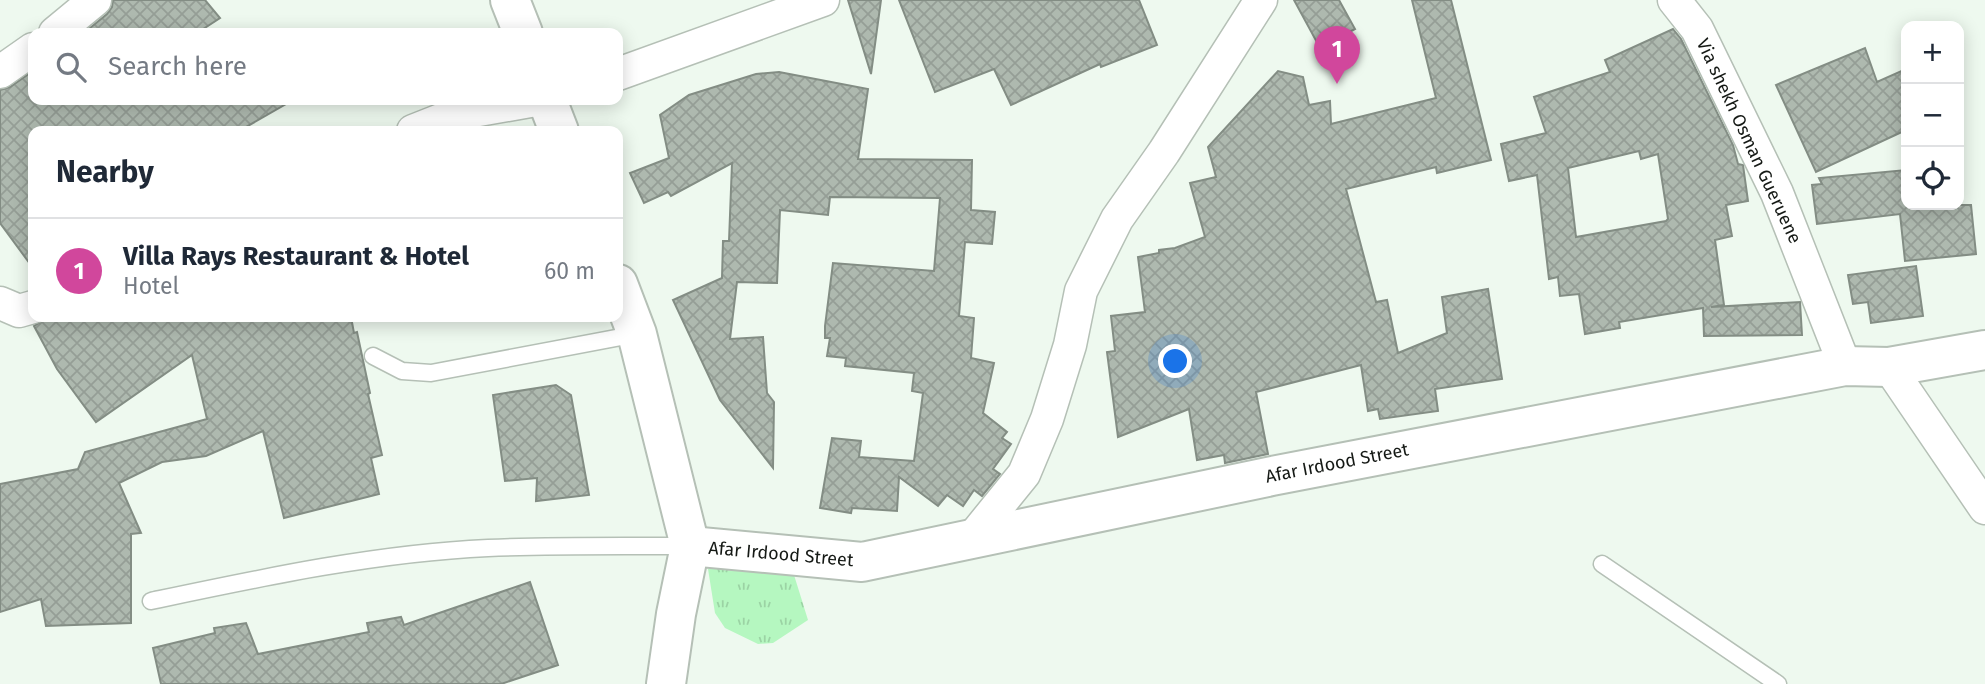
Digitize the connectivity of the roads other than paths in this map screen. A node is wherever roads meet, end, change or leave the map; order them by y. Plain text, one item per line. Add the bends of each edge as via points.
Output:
1 (95, 0) edge
2 (510, 0) edge
3 (822, 0) edge
4 (1261, 0) edge
5 (1674, 0) edge
6 (61, 28) edge
7 (521, 28) edge
8 (28, 52) edge
9 (0, 72) edge
10 (623, 72) edge
11 (507, 105) edge
12 (549, 105) edge
13 (426, 126) edge
14 (557, 126) edge
15 (623, 297) edge
16 (0, 303) edge
17 (28, 308) edge
18 (637, 334) junction
19 (1985, 350) edge
20 (373, 356) dead end
21 (1845, 366) junction
22 (1889, 367) junction
23 (1985, 508) edge
24 (973, 537) junction
25 (690, 546) junction
26 (1602, 564) dead end
27 (151, 601) dead end
28 (666, 684) edge
29 (1778, 684) edge

1 - 6 street
2 - 7 street
3 - 10 street
4 - 24 street via 1117,219 1081,291 1047,419 1024,474
5 - 21 street, Via shekh Osman Gueruene via 1697,29 1777,193
8 - 9 street
11 - 13 street via 456,114
12 - 14 street
15 - 18 street
16 - 17 street via 19,311
18 - 20 lane via 431,373 402,371
18 - 25 street
19 - 22 street, Afar Irdood Street
21 - 22 street, Afar Irdood Street
21 - 24 street, Afar Irdood Street
22 - 23 street
24 - 25 street, Afar Irdood Street via 862,562
25 - 27 lane via 486,548 375,560
25 - 28 street
26 - 29 lane

